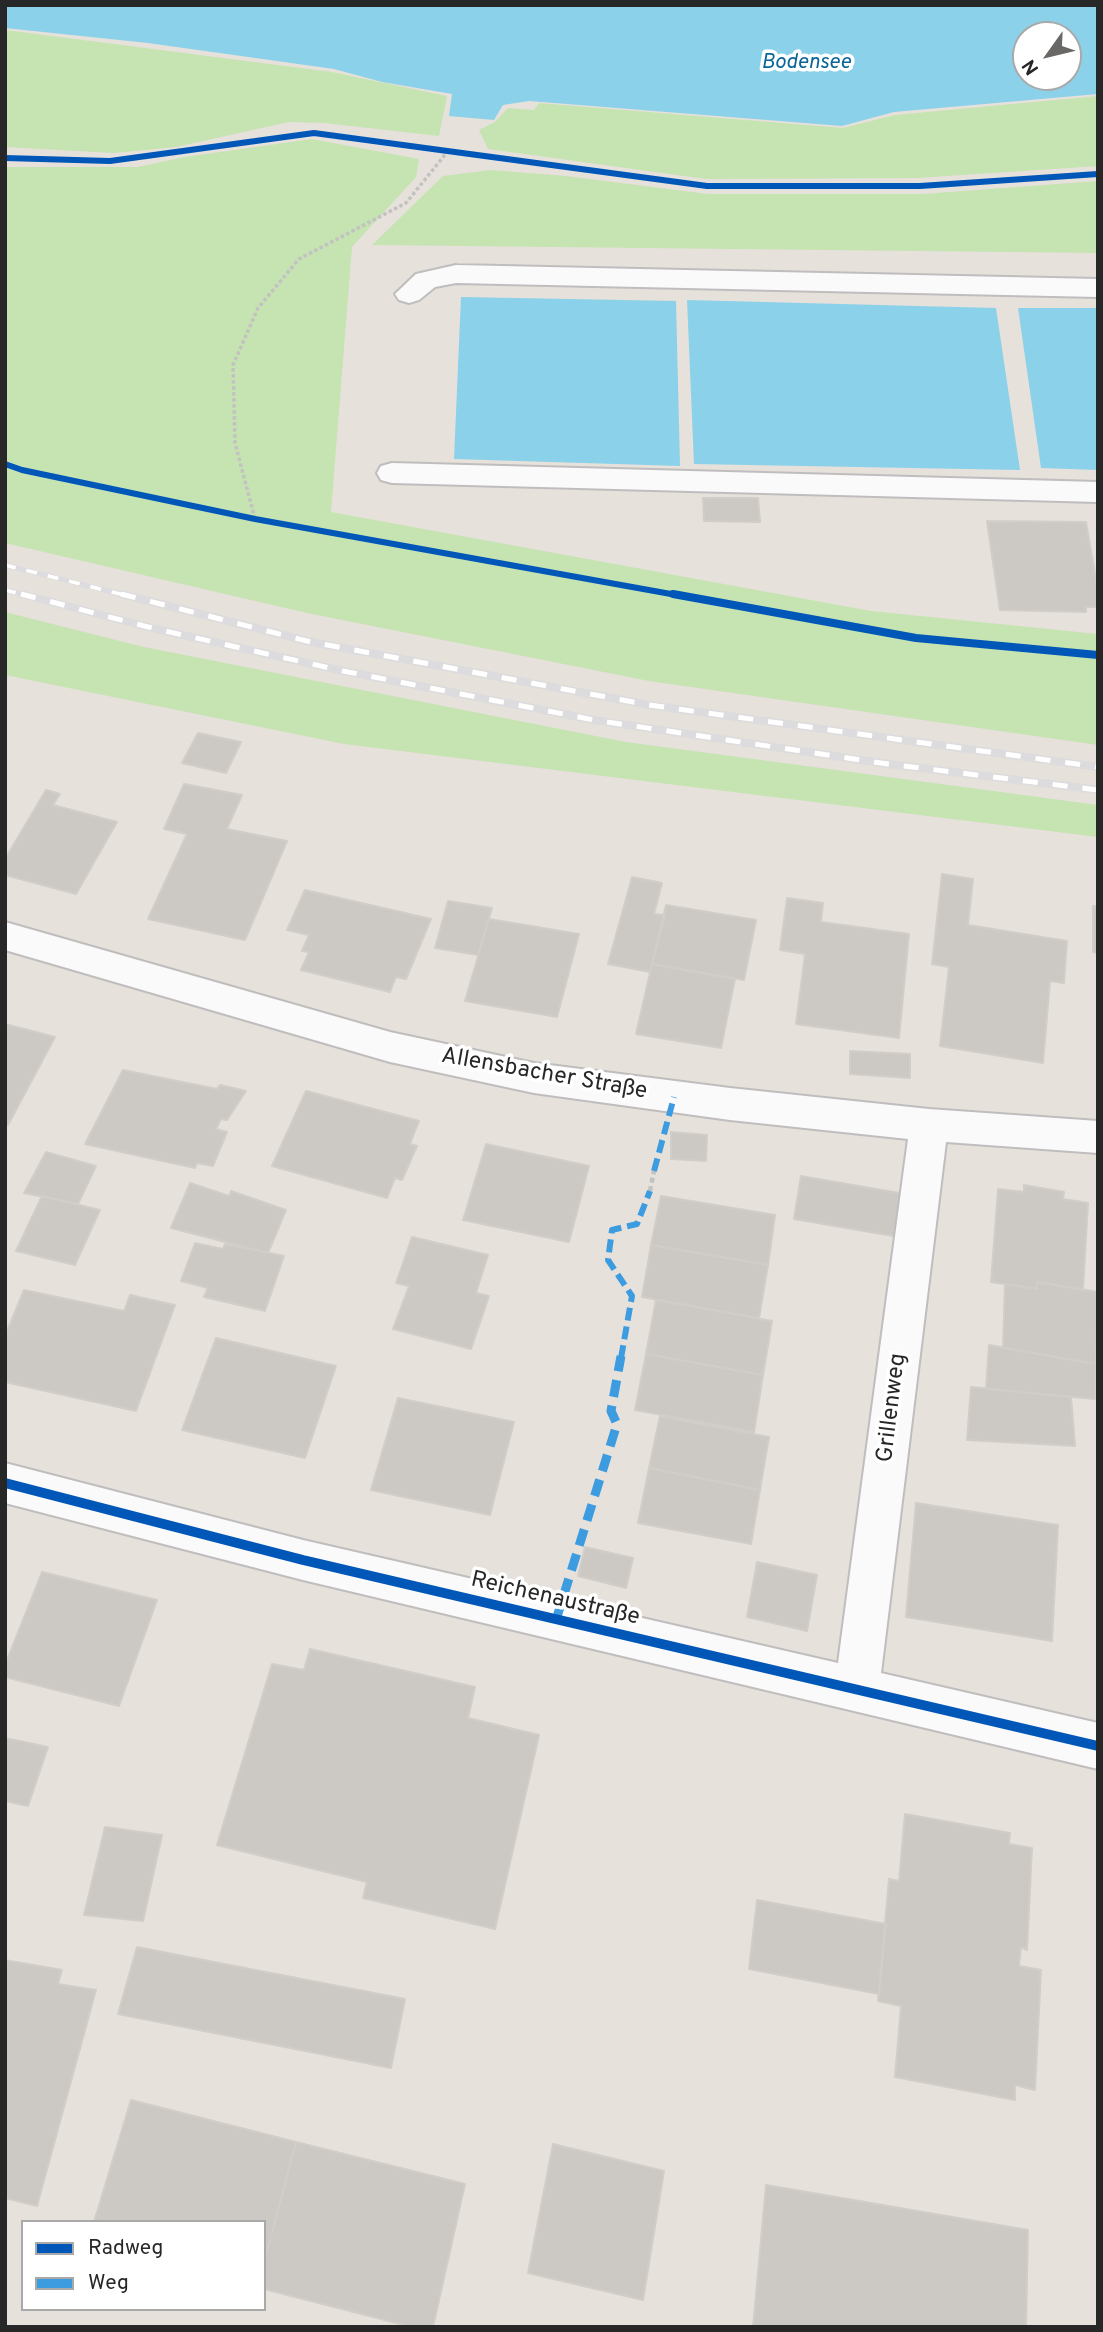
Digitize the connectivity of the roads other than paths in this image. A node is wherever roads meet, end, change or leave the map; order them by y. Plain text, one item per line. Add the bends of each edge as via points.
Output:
1 (1098, 288) edge
2 (409, 294) dead end
3 (392, 473) dead end
4 (1098, 492) edge
5 (5, 936) edge
6 (929, 1125) junction
7 (1098, 1137) edge
8 (5, 1483) edge
9 (857, 1690) junction
10 (1098, 1746) edge

1 - 2 street via 456,274 426,280
3 - 4 street
5 - 6 street, Allensbacher Straße via 390,1047 534,1078
6 - 7 street, Allensbacher Straße
6 - 9 street, Grillenweg
8 - 9 street, Reichenaustraße via 316,1563
9 - 10 street, Reichenaustraße

